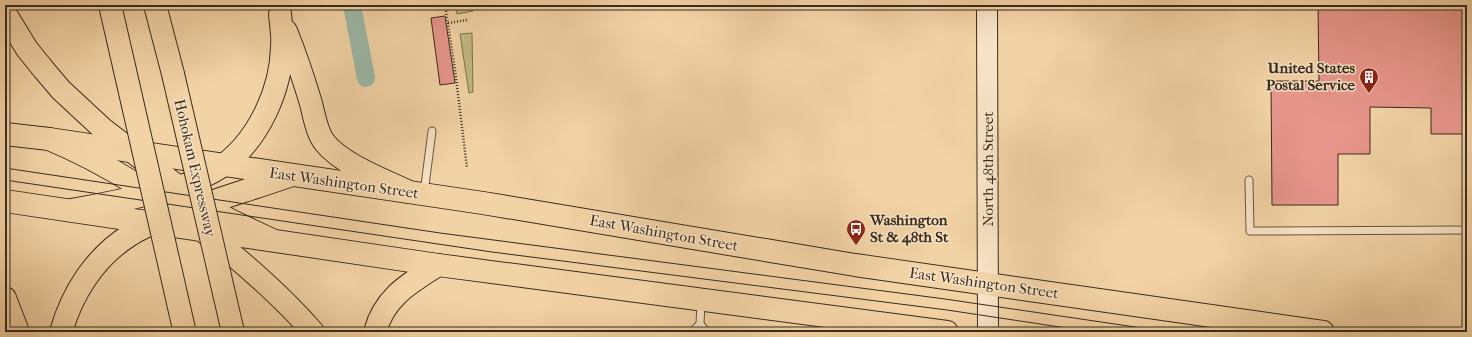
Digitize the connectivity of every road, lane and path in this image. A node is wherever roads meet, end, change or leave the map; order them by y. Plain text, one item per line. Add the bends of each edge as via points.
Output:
1 (110, 5) edge
2 (155, 5) edge
3 (163, 5) edge
4 (445, 5) edge
5 (987, 5) edge
6 (279, 9) edge
7 (5, 13) edge
8 (467, 20) dead end
9 (448, 22) junction
10 (173, 74) junction
11 (432, 132) dead end
12 (5, 134) edge
13 (49, 139) junction
14 (134, 152) junction
15 (223, 165) junction
16 (467, 168) dead end
17 (292, 175) junction
18 (1249, 180) dead end
19 (177, 186) junction
20 (152, 193) junction
21 (416, 193) junction
22 (5, 201) edge
23 (202, 205) junction
24 (71, 210) junction
25 (179, 213) junction
26 (155, 223) junction
27 (202, 230) junction
28 (1467, 230) edge
29 (272, 240) junction
30 (438, 265) junction
31 (988, 285) junction
32 (5, 298) edge
33 (702, 300) junction
34 (700, 324) junction
35 (184, 330) edge
36 (18, 332) edge
37 (61, 332) edge
38 (233, 332) edge
39 (313, 332) edge
40 (375, 332) edge
41 (692, 332) edge
42 (707, 332) edge
43 (947, 332) edge
44 (988, 332) edge
45 (1323, 332) edge

1 - 35 main road, bridge
2 - 10 main road, Hohokam Expressway
3 - 10 main road
4 - 9 path
5 - 31 street, North 48th Street
6 - 15 main road via 282,59 276,87 253,134
6 - 21 main road via 324,142 356,166
7 - 14 main road via 28,50 61,90 103,129
8 - 9 path
9 - 16 path
10 - 38 main road, Hohokam Expressway, bridge
11 - 21 lane
12 - 13 main road, East Washington Street
13 - 14 main road, East Washington Street
13 - 20 main road via 83,154
14 - 15 main road, East Washington Street
14 - 19 main road
15 - 17 main road, East Washington Street
15 - 19 main road via 189,183
17 - 21 main road, East Washington Street
17 - 23 main road
18 - 28 lane via 1250,231
19 - 20 main road
19 - 23 main road
20 - 24 main road
20 - 25 main road
21 - 31 main road, East Washington Street
22 - 24 main road
23 - 25 main road
23 - 29 main road
24 - 26 main road
25 - 26 main road
25 - 27 main road
26 - 27 main road
26 - 37 main road via 130,235 97,264 72,302
27 - 29 main road
27 - 39 main road via 274,291
29 - 30 main road
30 - 33 main road
30 - 40 main road via 395,296 378,320
31 - 44 street, North 48th Street
31 - 45 main road, East Washington Street
32 - 36 main road
33 - 34 lane
33 - 43 main road
34 - 41 lane
34 - 42 lane

